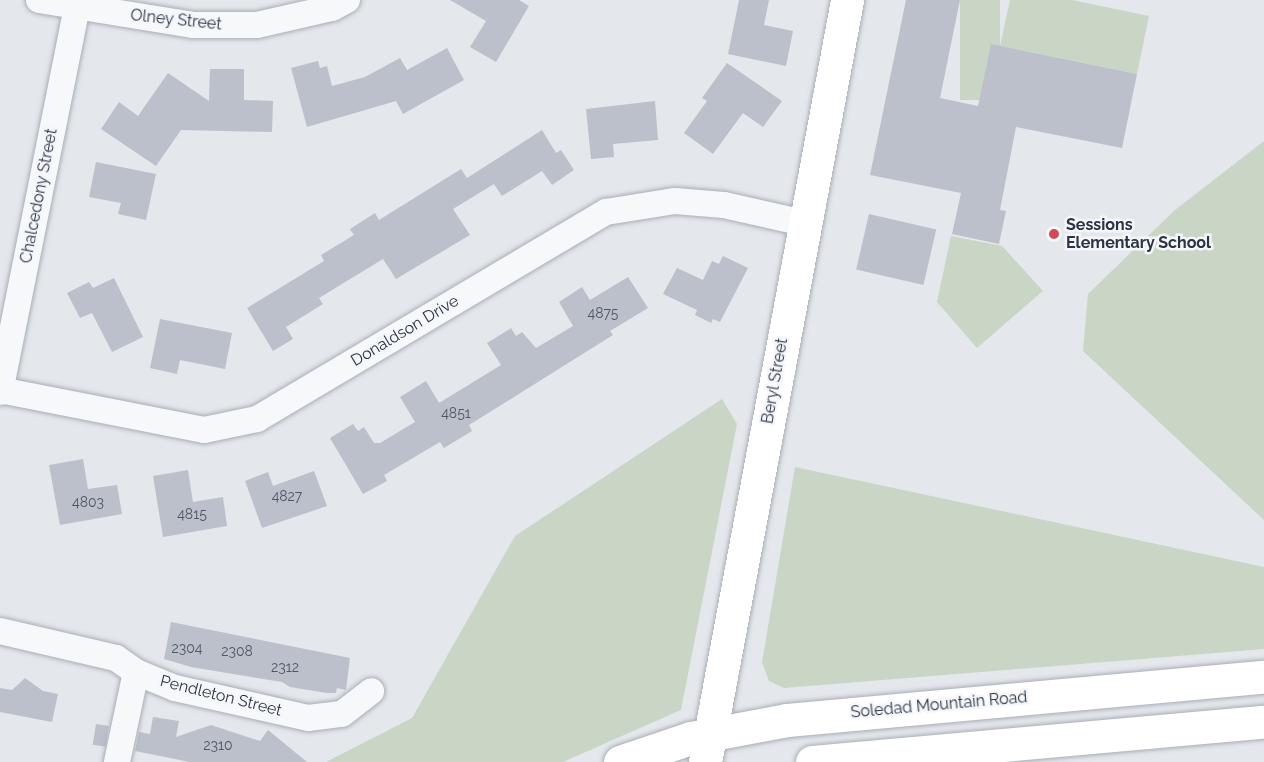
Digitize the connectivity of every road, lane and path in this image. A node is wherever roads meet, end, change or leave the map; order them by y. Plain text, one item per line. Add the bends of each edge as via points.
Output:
1 (39, 0) edge
2 (347, 0) edge
3 (847, 0) edge
4 (77, 4) edge
5 (804, 224) junction
6 (0, 391) edge
7 (0, 631) edge
8 (136, 672) junction
9 (1264, 677) edge
10 (371, 691) dead end
11 (1264, 722) edge
12 (708, 748) edge
13 (117, 762) edge
14 (620, 762) edge
15 (812, 762) edge

1 - 4 street, Olney Street
2 - 4 street, Olney Street via 332,8 257,26 194,25
3 - 5 main road, Beryl Street
4 - 6 street, Chalcedony Street
5 - 6 street, Donaldson Drive via 724,205 675,201 606,212 257,419 204,430
5 - 12 main road, Beryl Street
7 - 8 street, Pendleton Street via 55,640 116,658
8 - 10 street, Pendleton Street via 175,688 308,718 342,714
8 - 13 street
9 - 12 main road, Soledad Mountain Road via 892,708
11 - 15 main road
12 - 14 main road, Soledad Mountain Road

